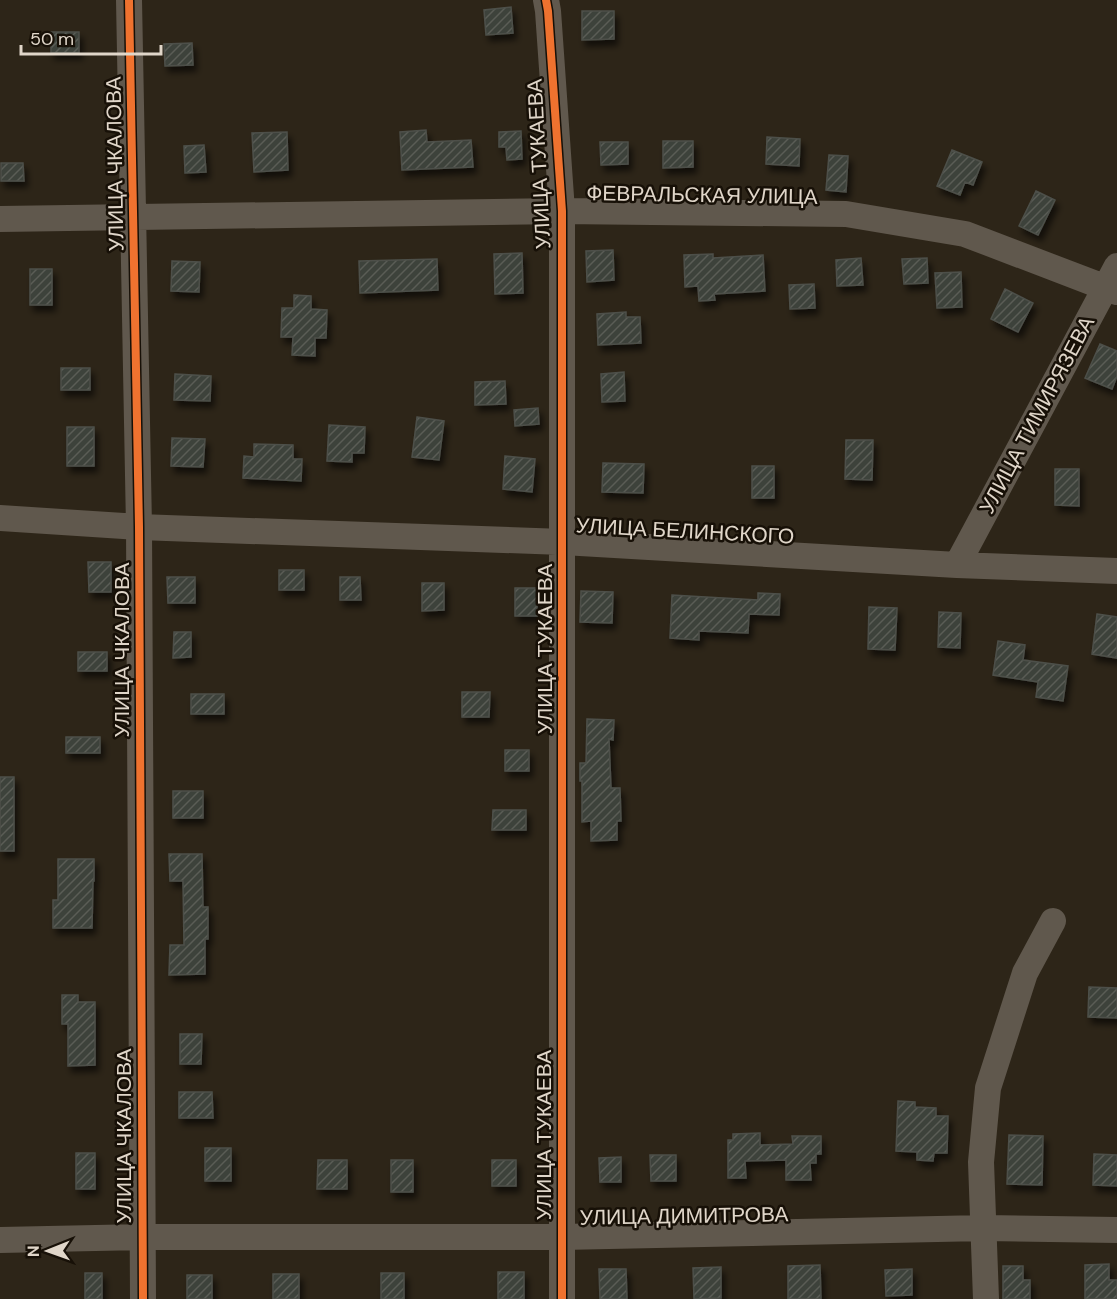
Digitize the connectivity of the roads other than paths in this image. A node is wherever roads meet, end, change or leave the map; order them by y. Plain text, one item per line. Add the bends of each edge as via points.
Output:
1 (129, 0) edge
2 (546, 0) edge
3 (562, 211) junction
4 (134, 218) junction
5 (0, 219) edge
6 (1113, 282) edge
7 (0, 518) edge
8 (139, 527) junction
9 (563, 542) junction
10 (957, 565) junction
11 (1117, 571) edge
12 (1053, 921) dead end
13 (984, 1228) junction
14 (1117, 1230) edge
15 (142, 1237) junction
16 (562, 1237) junction
17 (0, 1240) edge
18 (143, 1299) edge
19 (562, 1299) edge
20 (986, 1299) edge

1 - 4 street, УЛИЦА ЧКАЛОВА
2 - 3 street, УЛИЦА ТУКАЕВА
3 - 4 street, ФЕВРАЛЬСКАЯ УЛИЦА
3 - 6 street, ФЕВРАЛЬСКАЯ УЛИЦА via 846,214 965,234
3 - 9 street, УЛИЦА ТУКАЕВА
4 - 5 street, ФЕВРАЛЬСКАЯ УЛИЦА
4 - 8 street, УЛИЦА ЧКАЛОВА
6 - 10 street, УЛИЦА ТИМИРЯЗЕВА
7 - 8 street, УЛИЦА БЕЛИНСКОГО
8 - 9 street, УЛИЦА БЕЛИНСКОГО
8 - 15 street, УЛИЦА ЧКАЛОВА
9 - 10 street, УЛИЦА БЕЛИНСКОГО
9 - 16 street, УЛИЦА ТУКАЕВА
10 - 11 street, УЛИЦА БЕЛИНСКОГО
12 - 13 street via 1025,973 988,1088 981,1162
13 - 14 street, УЛИЦА ДИМИТРОВА
13 - 16 street, УЛИЦА ДИМИТРОВА
13 - 20 street
15 - 16 street, УЛИЦА ДИМИТРОВА
15 - 17 street, УЛИЦА ДИМИТРОВА
15 - 18 street, УЛИЦА ЧКАЛОВА
16 - 19 street, УЛИЦА ТУКАЕВА

